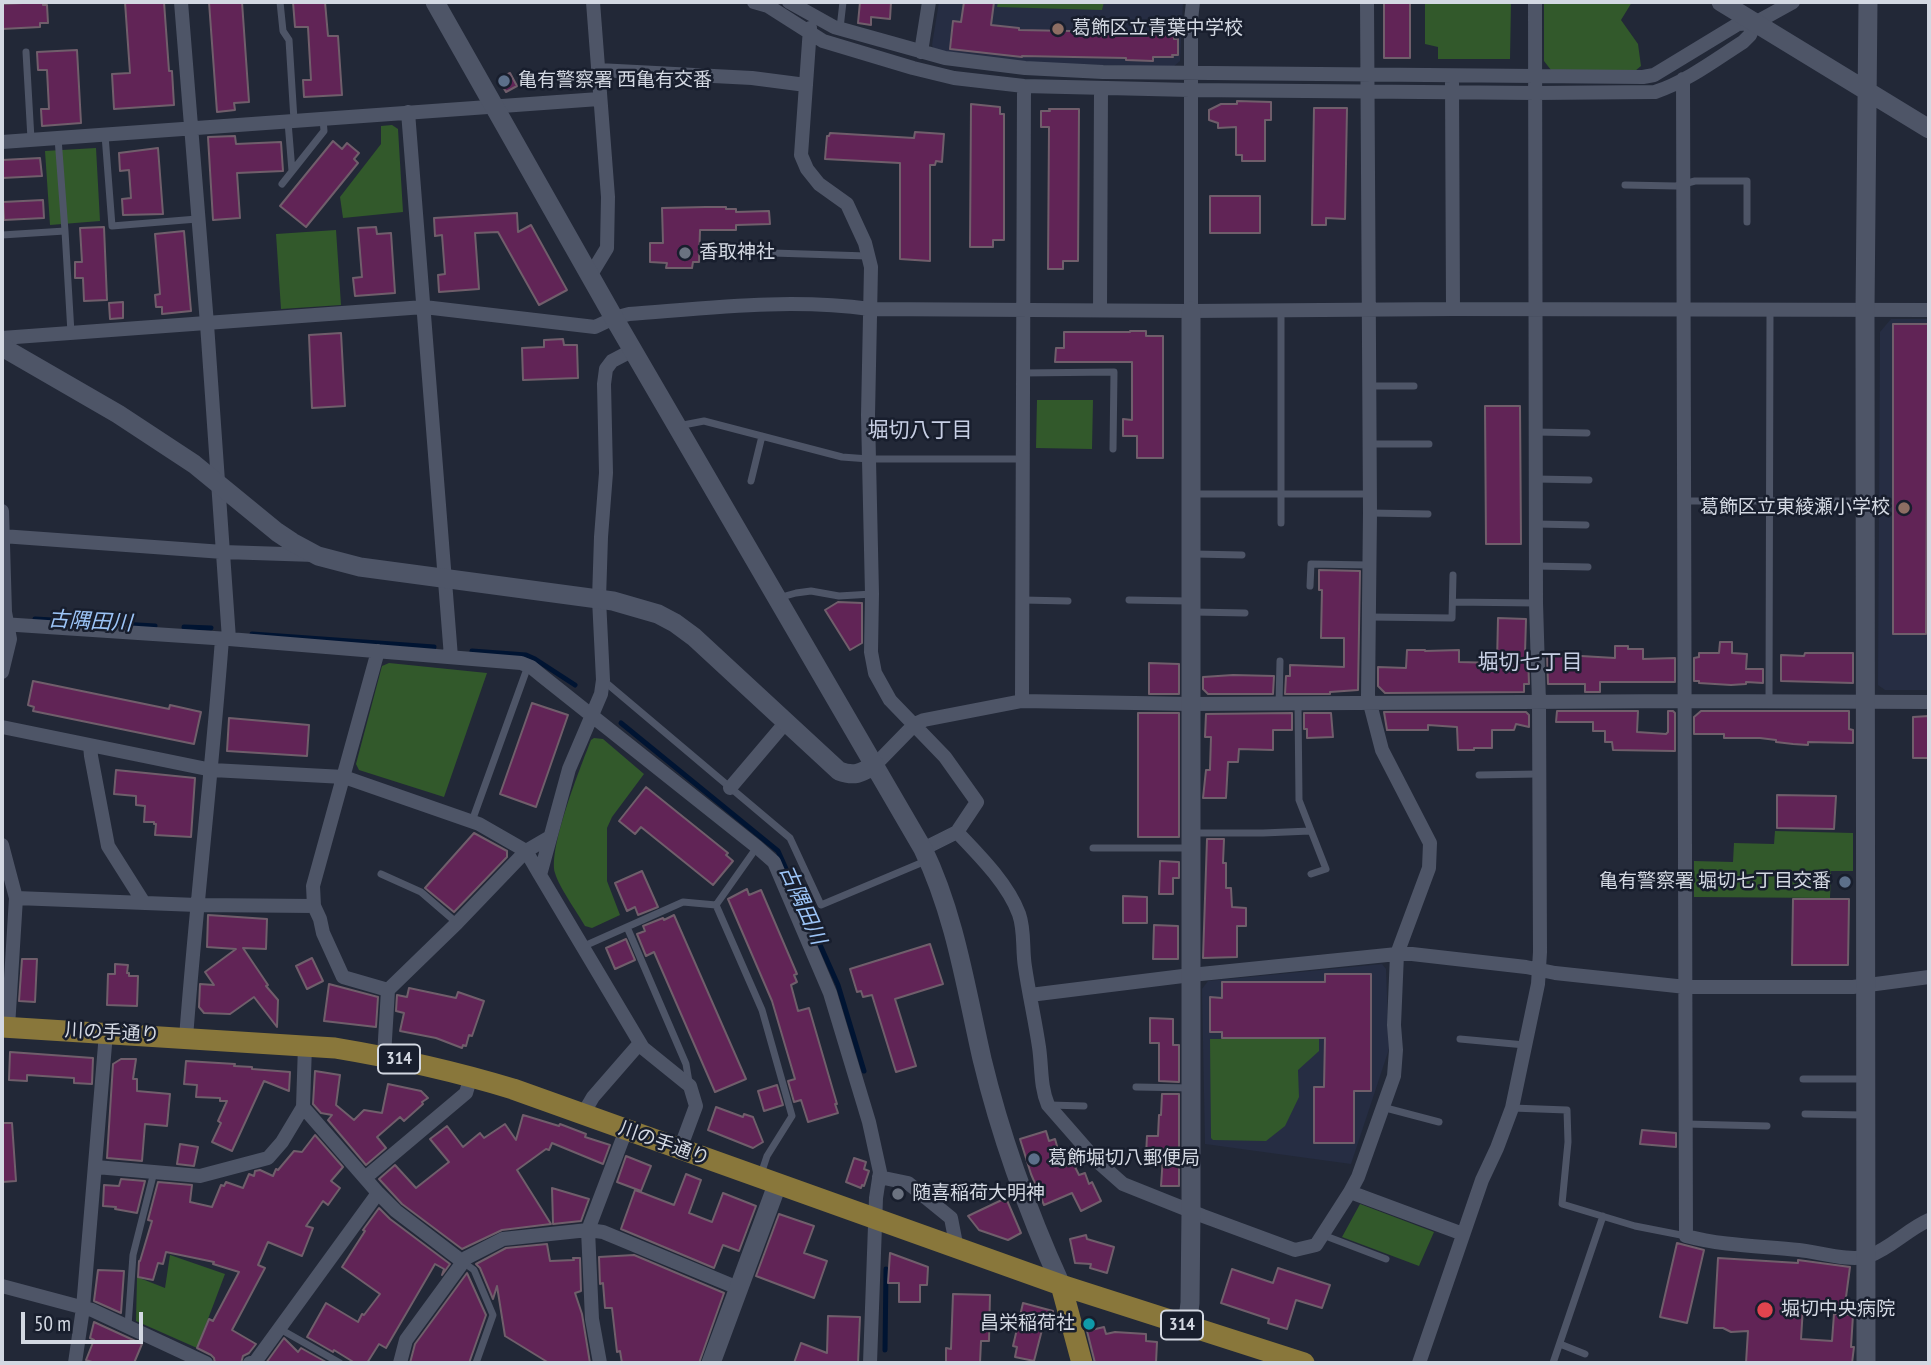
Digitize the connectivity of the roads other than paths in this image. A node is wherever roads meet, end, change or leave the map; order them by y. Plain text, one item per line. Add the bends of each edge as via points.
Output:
1 (181, 2) edge
2 (280, 2) edge
3 (435, 2) edge
4 (593, 2) edge
5 (754, 2) edge
6 (789, 2) edge
7 (843, 2) edge
8 (929, 2) edge
9 (1193, 2) edge
10 (1367, 2) edge
11 (1535, 2) edge
12 (1721, 2) edge
13 (1793, 2) edge
14 (1868, 2) edge
15 (809, 7) edge
16 (1755, 23) junction
17 (840, 28) junction
18 (810, 33) junction
19 (26, 52) dead end
20 (921, 52) junction
21 (598, 70) junction
22 (1191, 73) junction
23 (1368, 74) junction
24 (1451, 75) junction
25 (1535, 75) junction
26 (1683, 79) junction
27 (806, 85) junction
28 (1024, 86) junction
29 (1101, 89) junction
30 (1191, 90) junction
31 (1368, 91) junction
32 (1452, 91) junction
33 (1867, 92) junction
34 (1535, 93) junction
35 (599, 99) junction
36 (494, 106) junction
37 (408, 112) junction
38 (323, 118) junction
39 (291, 121) junction
40 (190, 129) junction
41 (1929, 129) edge
42 (105, 135) junction
43 (58, 138) junction
44 (31, 140) junction
45 (2, 142) edge
46 (292, 171) junction
47 (1684, 183) junction
48 (282, 184) dead end
49 (1625, 185) dead end
50 (197, 219) junction
51 (1747, 222) dead end
52 (65, 231) junction
53 (2, 235) edge
54 (773, 253) dead end
55 (868, 256) junction
56 (590, 276) junction
57 (424, 307) junction
58 (870, 309) junction
59 (1453, 309) junction
60 (1023, 310) junction
61 (1100, 310) junction
62 (1281, 310) junction
63 (1369, 310) junction
64 (1536, 310) junction
65 (1684, 310) junction
66 (1770, 310) junction
67 (1866, 310) junction
68 (1929, 310) edge
69 (1191, 311) junction
70 (614, 318) junction
71 (207, 324) junction
72 (71, 334) junction
73 (2, 338) edge
74 (2, 347) edge
75 (633, 350) junction
76 (1022, 373) junction
77 (1369, 386) junction
78 (1414, 386) dead end
79 (678, 426) junction
80 (1536, 432) junction
81 (1587, 433) dead end
82 (762, 436) junction
83 (1369, 443) junction
84 (1429, 444) dead end
85 (1114, 449) dead end
86 (869, 460) junction
87 (1022, 460) junction
88 (1536, 479) junction
89 (1589, 480) dead end
90 (751, 481) dead end
91 (217, 484) junction
92 (1281, 494) junction
93 (1369, 494) junction
94 (1190, 495) junction
95 (1684, 501) junction
96 (1770, 501) junction
97 (1865, 501) junction
98 (2, 511) edge
99 (1370, 513) junction
100 (1428, 514) dead end
101 (1281, 523) dead end
102 (1536, 524) junction
103 (1586, 525) dead end
104 (3, 536) edge
105 (223, 552) junction
106 (1190, 554) junction
107 (318, 555) junction
108 (1242, 555) dead end
109 (1369, 565) junction
110 (1536, 566) junction
111 (1588, 567) dead end
112 (1453, 575) dead end
113 (445, 579) junction
114 (1310, 586) dead end
115 (872, 594) junction
116 (777, 598) junction
117 (599, 599) junction
118 (1023, 600) junction
119 (1129, 600) dead end
120 (1068, 601) dead end
121 (1452, 602) junction
122 (1536, 603) junction
123 (1190, 607) junction
124 (1245, 613) dead end
125 (1369, 617) junction
126 (5, 625) edge
127 (226, 639) junction
128 (378, 651) junction
129 (451, 657) junction
130 (1280, 661) dead end
131 (528, 666) junction
132 (2, 672) edge
133 (603, 680) junction
134 (1022, 701) junction
135 (1685, 701) junction
136 (1769, 701) junction
137 (1866, 702) junction
138 (1929, 702) edge
139 (1539, 703) junction
140 (1191, 704) junction
141 (1279, 704) junction
142 (1298, 704) junction
143 (1370, 704) junction
144 (591, 714) junction
145 (786, 722) junction
146 (915, 724) junction
147 (2, 727) edge
148 (90, 745) junction
149 (875, 765) junction
150 (212, 770) junction
151 (1538, 774) junction
152 (1479, 775) dead end
153 (344, 776) junction
154 (730, 788) junction
155 (472, 821) junction
156 (1310, 831) junction
157 (957, 832) junction
158 (550, 837) junction
159 (1192, 840) junction
160 (2, 845) edge
161 (757, 847) junction
162 (1093, 848) dead end
163 (526, 851) junction
164 (926, 855) junction
165 (381, 874) dead end
166 (1311, 874) dead end
167 (540, 875) junction
168 (16, 898) junction
169 (144, 903) junction
170 (197, 905) junction
171 (716, 905) junction
172 (314, 906) junction
173 (457, 923) junction
174 (627, 927) junction
175 (582, 947) junction
176 (1397, 954) junction
177 (1539, 969) junction
178 (1192, 975) junction
179 (1929, 977) edge
180 (1866, 985) junction
181 (1686, 987) junction
182 (388, 990) junction
183 (1030, 995) junction
184 (5, 1027) edge
185 (106, 1033) junction
186 (186, 1038) junction
187 (1460, 1039) dead end
188 (640, 1043) junction
189 (305, 1045) junction
190 (1526, 1045) junction
191 (384, 1056) junction
192 (471, 1076) junction
193 (1803, 1079) dead end
194 (1867, 1079) junction
195 (690, 1086) junction
196 (1136, 1087) dead end
197 (1191, 1088) junction
198 (1048, 1105) junction
199 (303, 1107) junction
200 (1084, 1107) dead end
201 (1382, 1107) junction
202 (1512, 1108) junction
203 (583, 1114) junction
204 (1805, 1114) dead end
205 (1866, 1115) junction
206 (1439, 1122) dead end
207 (1686, 1124) junction
208 (1767, 1126) dead end
209 (626, 1130) junction
210 (680, 1149) junction
211 (96, 1167) junction
212 (153, 1172) junction
213 (879, 1177) junction
214 (365, 1178) junction
215 (768, 1182) junction
216 (1350, 1192) junction
217 (378, 1193) junction
218 (1191, 1211) junction
219 (1603, 1216) junction
220 (875, 1220) junction
221 (1929, 1220) edge
222 (588, 1230) junction
223 (1463, 1234) junction
224 (1323, 1235) junction
225 (1686, 1236) junction
226 (957, 1249) junction
227 (1867, 1257) junction
228 (1386, 1259) dead end
229 (463, 1262) junction
230 (1061, 1285) junction
231 (2, 1286) edge
232 (738, 1288) junction
233 (83, 1308) junction
234 (128, 1326) junction
235 (1187, 1326) junction
236 (279, 1329) junction
237 (1560, 1344) junction
238 (1585, 1354) dead end
239 (75, 1363) edge
240 (206, 1363) edge
241 (250, 1363) edge
242 (340, 1363) edge
243 (400, 1363) edge
244 (476, 1363) edge
245 (600, 1363) edge
246 (711, 1363) edge
247 (870, 1363) edge
248 (1082, 1363) edge
249 (1304, 1363) edge
250 (1419, 1363) edge
251 (1553, 1363) edge
252 (1866, 1363) edge

1 - 40 street
2 - 39 lane via 282,31 289,40
3 - 36 street
4 - 21 street
5 - 18 street
6 - 15 street
7 - 17 lane
8 - 20 street
9 - 22 street
10 - 23 street
11 - 25 street
12 - 16 street
13 - 16 street
14 - 33 street
15 - 17 street
15 - 18 street
16 - 25 street via 1738,24 1654,75
16 - 26 street via 1743,42
16 - 33 street
17 - 20 street
18 - 27 street
18 - 28 street via 823,41 954,78
19 - 44 lane
20 - 22 street via 1025,68
21 - 27 street
21 - 35 street
22 - 23 street
22 - 30 street
23 - 24 street
23 - 31 street
24 - 25 street
24 - 32 street
25 - 34 street
26 - 34 street via 1655,92
26 - 47 street
27 - 55 street via 801,155 819,184 847,204
28 - 29 street
28 - 60 street
29 - 30 street
29 - 61 street
30 - 31 street
30 - 69 street
31 - 32 street
31 - 63 street
32 - 34 street
32 - 59 street
33 - 41 street
33 - 67 street
34 - 64 street
35 - 36 street
35 - 56 street via 608,197 607,248
36 - 37 street
36 - 56 street
37 - 38 street
37 - 57 street
38 - 39 street
38 - 46 lane via 324,131
39 - 40 street
39 - 46 lane
40 - 42 street
40 - 50 street
42 - 43 street
42 - 50 lane via 112,226
43 - 44 street
43 - 52 lane
44 - 45 street
46 - 48 lane
47 - 49 lane
47 - 51 lane via 1746,181
47 - 65 street
50 - 71 street
52 - 53 lane
52 - 72 lane
54 - 55 lane
55 - 58 street
56 - 70 street
57 - 70 street via 595,327
57 - 71 street
57 - 113 street
58 - 60 street
58 - 70 street via 769,303
58 - 86 street
59 - 63 street
59 - 64 street
60 - 61 street
60 - 76 street
61 - 69 street
62 - 63 street
62 - 69 street
62 - 92 lane
63 - 77 street
64 - 65 street
64 - 80 street
65 - 66 street
65 - 95 street
66 - 67 street
66 - 96 lane
67 - 68 street
67 - 97 street
69 - 94 street
70 - 75 street
71 - 72 street
71 - 91 street
72 - 73 street
74 - 91 street via 118,414
75 - 79 street
75 - 117 street via 606,369
76 - 85 lane via 1114,372
76 - 87 street
77 - 78 lane
77 - 83 street
79 - 82 lane via 704,421
79 - 116 street
80 - 81 lane
80 - 88 street
82 - 86 lane
82 - 90 lane
83 - 84 lane
83 - 93 street
86 - 87 lane
86 - 115 street
87 - 118 street
88 - 89 lane
88 - 102 street
91 - 105 street
91 - 107 street via 277,532
92 - 93 lane
92 - 94 lane
92 - 101 lane
93 - 99 street
94 - 106 street
95 - 96 lane
95 - 135 street
96 - 97 lane
96 - 136 lane
97 - 137 street
98 - 104 street
99 - 100 lane
99 - 109 street
102 - 103 lane
102 - 110 street
104 - 105 street
104 - 126 street
105 - 107 street
105 - 127 street
106 - 108 lane
106 - 123 street
107 - 113 street via 360,567
109 - 114 lane via 1311,564
109 - 125 street
110 - 111 lane
110 - 122 street
112 - 121 lane
113 - 117 street
113 - 129 street
115 - 116 lane via 839,596 811,591
115 - 146 street via 875,673 890,699
116 - 149 street
117 - 133 street
117 - 145 street via 635,606 675,623
118 - 120 lane
118 - 134 street
119 - 123 lane
121 - 122 lane
121 - 125 lane via 1452,618
122 - 139 street
123 - 124 lane
123 - 140 street
125 - 143 street
126 - 127 street
126 - 132 street via 10,639
127 - 128 street
127 - 150 street
128 - 129 street
128 - 153 street
129 - 131 street
130 - 141 lane
131 - 144 street
131 - 155 lane
133 - 144 street
133 - 154 lane
134 - 140 street
134 - 146 street
135 - 136 street
135 - 139 street
135 - 181 street
136 - 137 street
137 - 138 street
137 - 180 street
139 - 143 street
139 - 151 street
140 - 141 street
140 - 159 street
141 - 142 street
142 - 143 street
142 - 156 lane via 1299,800
143 - 176 street via 1382,750 1430,842 1429,868
144 - 158 street
144 - 161 street
145 - 149 street via 839,771 862,773
145 - 154 street
146 - 149 street
146 - 157 street via 977,802
147 - 148 street
148 - 150 street
148 - 169 street via 108,846
149 - 164 street
150 - 153 street
150 - 170 street
151 - 152 lane
151 - 177 street
153 - 155 street
153 - 172 street via 313,886
154 - 164 lane via 790,838 821,905
155 - 163 street
156 - 159 lane
156 - 166 lane via 1326,869
157 - 164 street
157 - 183 street via 983,859 1018,912
158 - 163 street
158 - 167 street
159 - 162 lane
159 - 178 street
160 - 168 street
161 - 171 lane
161 - 213 street via 774,862 830,993 869,1122
163 - 167 street
163 - 173 street
164 - 230 street via 955,936 1003,1139
165 - 173 lane via 421,892
167 - 175 street
168 - 169 street
168 - 184 street
169 - 170 street
170 - 172 street
170 - 186 street
171 - 174 lane via 683,902
171 - 215 lane via 762,1010 792,1116 767,1156
172 - 182 street via 343,977
173 - 182 street
174 - 175 lane
174 - 195 lane via 686,1064
175 - 188 street
176 - 177 street
176 - 178 street
176 - 201 street via 1394,1076
177 - 181 street
177 - 190 street
178 - 183 street
178 - 197 street
179 - 180 street
180 - 181 street
180 - 194 street
181 - 207 street
182 - 191 street
183 - 198 street via 1041,1085
184 - 185 main road, 川の手通り / 314
185 - 186 main road, 川の手通り / 314
185 - 211 street
186 - 189 main road, 川の手通り / 314
187 - 190 lane
188 - 195 street
188 - 203 street
189 - 191 main road, 川の手通り / 314
189 - 199 street
190 - 202 street
191 - 192 main road, 川の手通り / 314
192 - 203 main road, 川の手通り / 314
192 - 214 street via 466,1093
193 - 194 lane
194 - 205 street
195 - 210 street via 696,1106
196 - 197 lane
197 - 218 street
198 - 200 lane
198 - 218 street via 1123,1184
199 - 212 street via 268,1158 200,1176
199 - 214 street
201 - 206 lane
201 - 216 street
202 - 219 lane via 1567,1110 1562,1204
202 - 223 street
203 - 209 main road, 川の手通り / 314
204 - 205 lane
205 - 227 street
207 - 208 lane
207 - 225 street
209 - 210 main road, 川の手通り / 314
209 - 222 street
210 - 215 main road, 川の手通り / 314
211 - 212 street
211 - 233 street
212 - 234 lane via 133,1255
213 - 220 street
213 - 226 street via 908,1183 951,1218
214 - 217 street
215 - 220 main road, 川の手通り / 314
215 - 232 street
216 - 223 street
216 - 224 street
217 - 229 street
217 - 236 street
218 - 224 street via 1295,1250 1316,1245
218 - 235 street
219 - 225 lane
219 - 237 lane
220 - 226 main road, 川の手通り / 314
220 - 247 street
221 - 227 street
222 - 229 street via 503,1239
222 - 232 street via 603,1232
222 - 245 street via 592,1319
223 - 250 street
224 - 228 lane
225 - 227 street via 1714,1243
226 - 230 main road, 川の手通り / 314
227 - 252 street
229 - 243 street via 406,1340
229 - 244 lane via 474,1270 493,1315
230 - 235 main road, 川の手通り / 314
230 - 248 main road
231 - 233 street
232 - 246 street
233 - 234 street
233 - 239 street
234 - 240 street
235 - 249 main road, 川の手通り / 314
236 - 241 street
236 - 242 lane
237 - 238 lane
237 - 251 lane

